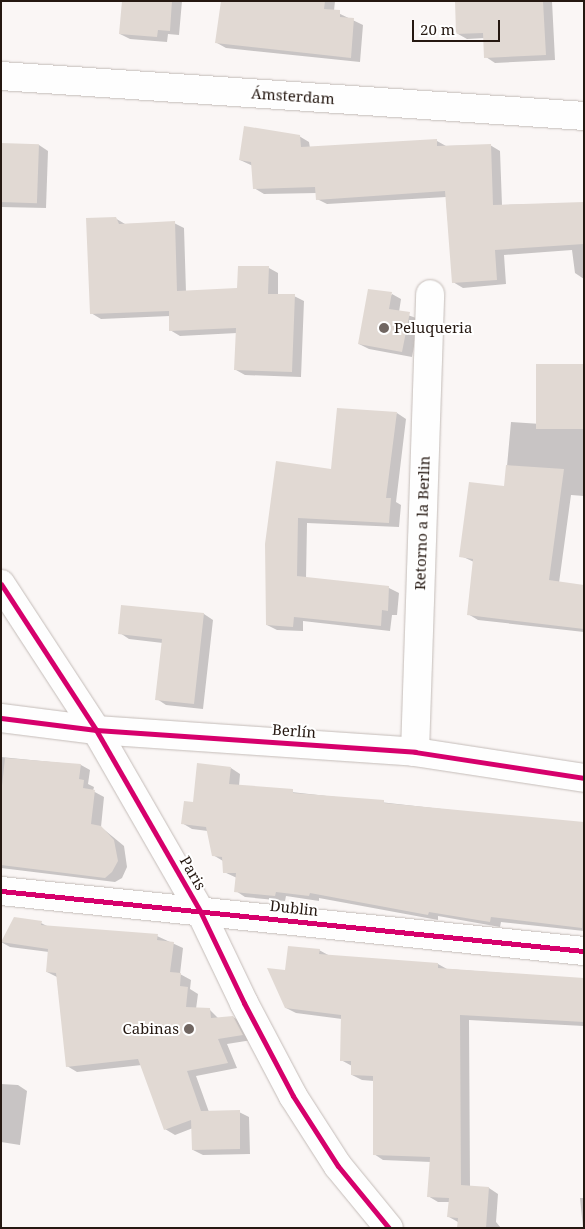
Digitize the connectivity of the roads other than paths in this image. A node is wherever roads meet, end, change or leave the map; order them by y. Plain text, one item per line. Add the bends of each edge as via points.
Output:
1 (1, 76) edge
2 (584, 116) edge
3 (430, 294) dead end
4 (1, 584) edge
5 (1, 718) edge
6 (96, 730) junction
7 (415, 752) junction
8 (584, 778) edge
9 (1, 891) edge
10 (200, 911) junction
11 (584, 951) edge
12 (389, 1228) edge

1 - 2 street, Ámsterdam
3 - 7 street, Retorno a la Berlin
4 - 6 street, Paris
5 - 6 street, Berlín
6 - 7 street, Berlín
6 - 10 street, Paris
7 - 8 street, Berlín
9 - 10 street, Dublin
10 - 11 street, Dublin
10 - 12 street, Paris via 294,1096 338,1166

